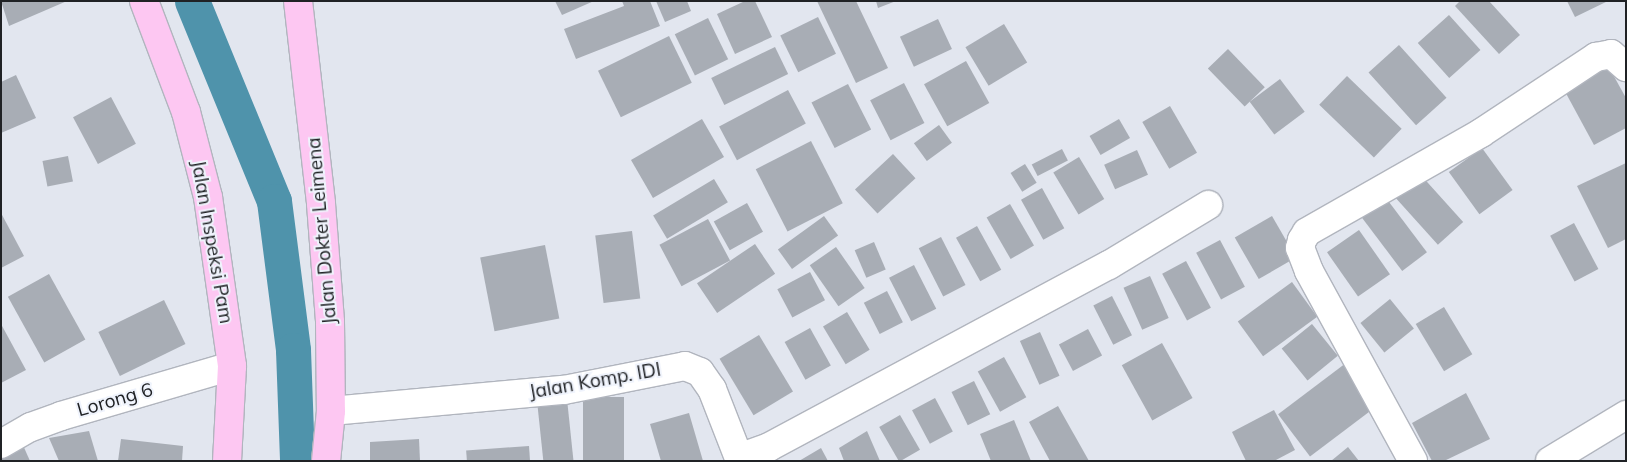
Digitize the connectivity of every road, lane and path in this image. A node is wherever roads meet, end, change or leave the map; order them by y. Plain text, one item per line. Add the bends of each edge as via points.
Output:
1 (144, 1) edge
2 (298, 1) edge
3 (1626, 67) edge
4 (1208, 205) dead end
5 (232, 366) junction
6 (331, 411) junction
7 (1626, 415) edge
8 (1, 444) edge
9 (740, 459) edge
10 (227, 461) edge
11 (326, 461) edge
12 (1413, 461) edge
13 (1550, 461) edge

1 - 5 main road, Jalan Inspeksi Pam via 186,112 208,197
2 - 6 main road, Jalan Dokter Leimena via 321,204 330,322
3 - 12 street via 1611,54 1596,57 1481,133 1307,232 1302,240 1300,248 1309,272
4 - 9 street via 1109,265 769,448
5 - 8 street, Lorong 6 via 61,416 30,427
5 - 10 main road, Jalan Inspeksi Pam
6 - 9 street, Jalan Komp. IDI via 564,390 685,366 700,372 712,389
6 - 11 main road, Jalan Dokter Leimena
7 - 13 street

